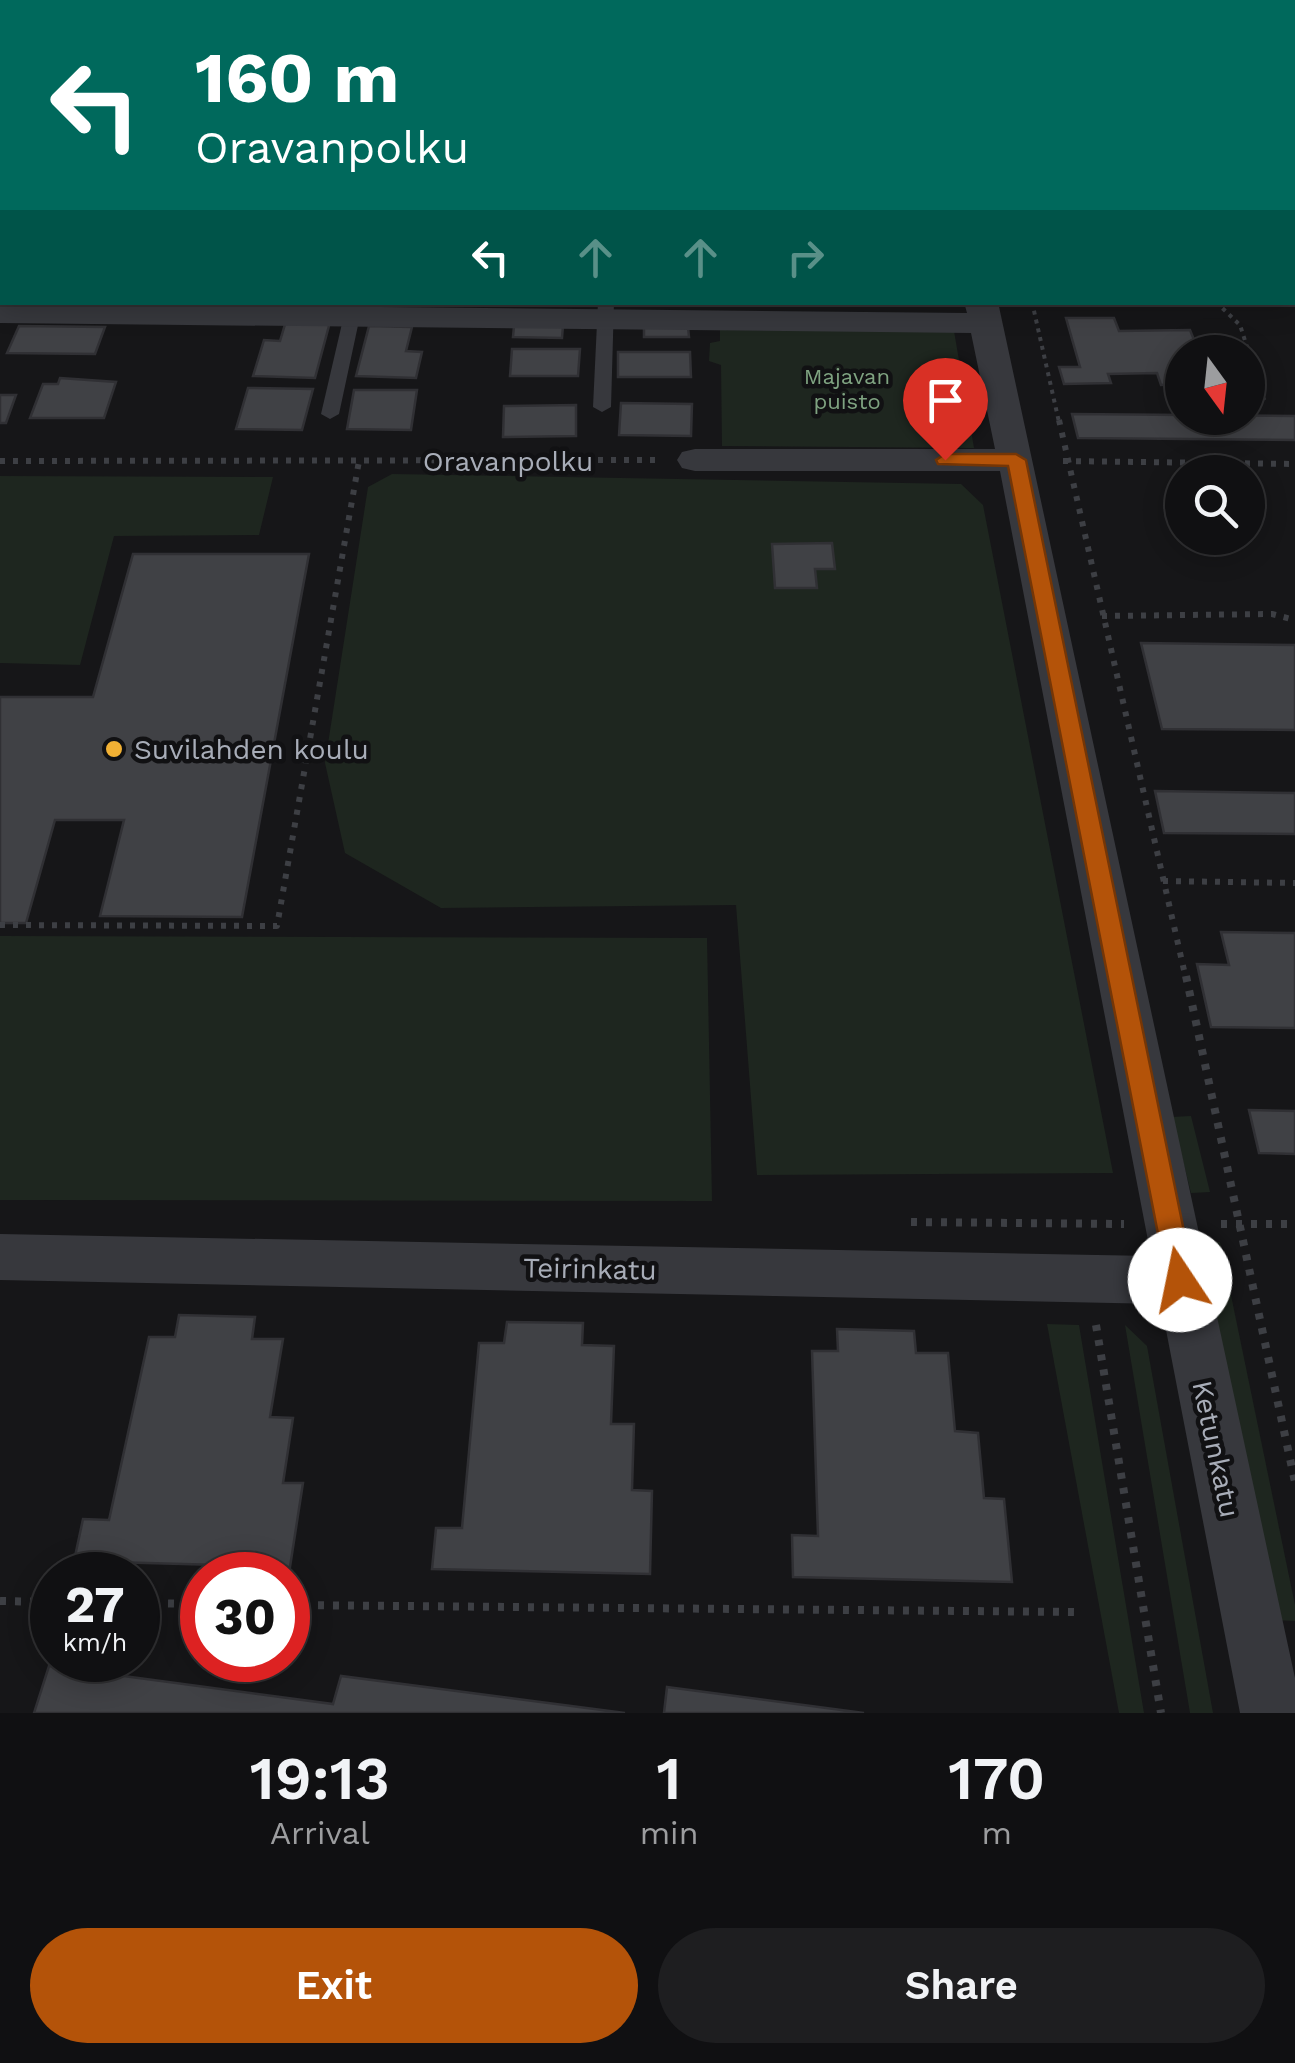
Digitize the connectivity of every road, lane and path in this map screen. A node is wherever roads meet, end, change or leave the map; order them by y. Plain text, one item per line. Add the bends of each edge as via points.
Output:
1 (1033, 305) edge
2 (1219, 305) edge
3 (88, 308) edge
4 (354, 309) edge
5 (606, 311) edge
6 (982, 312) edge
7 (0, 313) edge
8 (1243, 335) edge
9 (602, 407) dead end
10 (330, 414) dead end
11 (695, 460) joint
12 (1016, 460) junction
13 (0, 461) edge
14 (360, 461) junction
15 (1066, 461) junction
16 (1295, 464) edge
17 (1102, 616) junction
18 (1295, 620) edge
19 (1163, 880) junction
20 (1295, 883) edge
21 (0, 925) edge
22 (1081, 1224) dead end
23 (1170, 1224) junction
24 (1242, 1224) junction
25 (1295, 1224) edge
26 (0, 1257) edge
27 (1088, 1278) junction
28 (1180, 1280) junction
29 (1295, 1482) edge
30 (0, 1601) edge
31 (30, 1602) edge
32 (310, 1605) edge
33 (1077, 1612) dead end
34 (1161, 1713) edge
35 (1271, 1713) edge

1 - 15 path
2 - 8 path
3 - 4 street
3 - 7 street
4 - 5 street
4 - 10 lane
5 - 6 street
5 - 9 lane
6 - 12 street, Ketunkatu
11 - 12 street
11 - 14 path, Oravanpolku
12 - 15 path
12 - 23 street, Ketunkatu
13 - 14 path, Oravanpolku
14 - 21 path via 276,926
15 - 16 path
15 - 17 path
17 - 18 path via 1272,614
17 - 19 path
19 - 20 path
19 - 24 path
22 - 27 path
23 - 24 path
23 - 28 street, Ketunkatu
24 - 25 path
24 - 29 path
26 - 27 street, Teirinkatu
27 - 28 street, Teirinkatu
27 - 34 path
28 - 35 street, Ketunkatu
30 - 31 path
32 - 33 path

